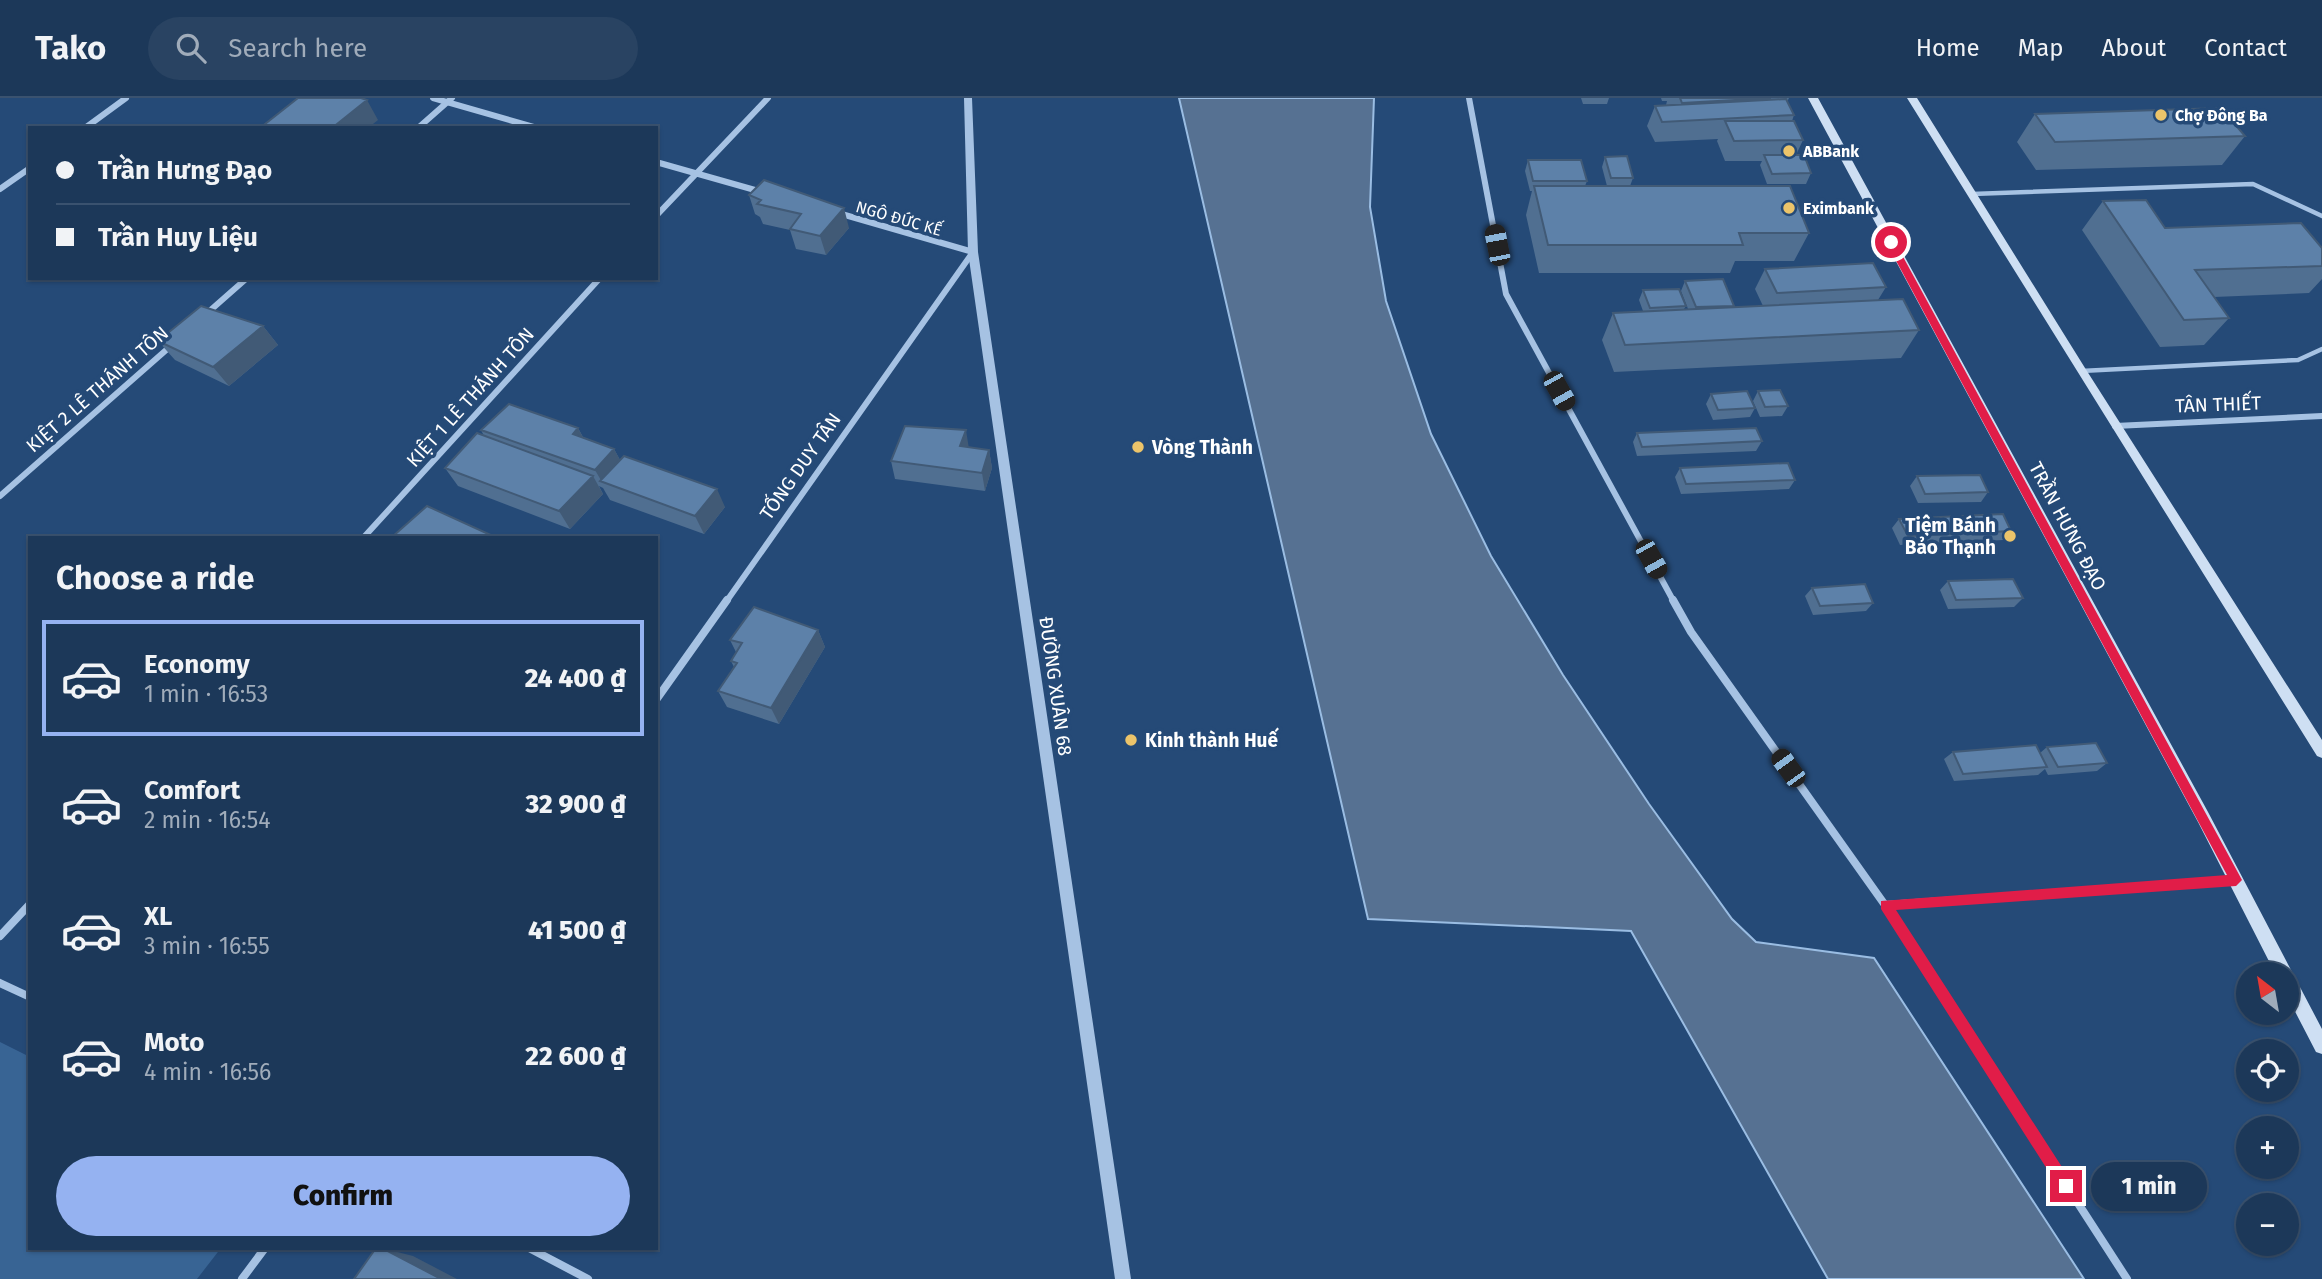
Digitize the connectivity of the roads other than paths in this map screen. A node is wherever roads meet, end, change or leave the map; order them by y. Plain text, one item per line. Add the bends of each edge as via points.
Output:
1 (126, 98) edge
2 (433, 98) edge
3 (768, 98) edge
4 (968, 98) edge
5 (1469, 98) edge
6 (1813, 98) edge
7 (1912, 98) edge
8 (449, 100) edge
9 (88, 126) edge
10 (420, 126) edge
11 (531, 126) edge
12 (658, 163) edge
13 (28, 169) edge
14 (696, 173) junction
15 (0, 189) edge
16 (1972, 194) junction
17 (775, 196) edge
18 (828, 211) edge
19 (658, 214) edge
20 (2322, 216) edge
21 (972, 252) junction
22 (245, 280) edge
23 (598, 280) edge
24 (196, 324) edge
25 (175, 342) edge
26 (2322, 349) edge
27 (2081, 371) junction
28 (2322, 416) edge
29 (2115, 425) junction
30 (0, 496) edge
31 (365, 536) edge
32 (658, 697) edge
33 (2322, 752) edge
34 (2236, 880) junction
35 (1885, 905) junction
36 (28, 906) edge
37 (0, 936) edge
38 (2278, 962) edge
39 (0, 983) edge
40 (28, 996) edge
41 (2300, 1004) edge
42 (2322, 1046) edge
43 (264, 1250) edge
44 (532, 1250) edge
45 (242, 1279) edge
46 (588, 1279) edge
47 (1123, 1279) edge
48 (2127, 1279) edge

1 - 9 street
2 - 8 street
3 - 14 street
4 - 21 street, ĐƯỜNG XUÂN 68
5 - 35 street via 1506,294 1691,632
6 - 34 main road, TRẦN HƯNG ĐẠO
7 - 16 main road
8 - 10 street
8 - 11 street
12 - 14 street
13 - 15 street
14 - 17 street
14 - 19 street
16 - 20 lane via 2253,184
16 - 27 main road
18 - 21 street, NGÔ ĐỨC KẾ
21 - 32 street, TỐNG DUY TÂN
21 - 47 street, ĐƯỜNG XUÂN 68
22 - 24 street, KIỆT 2 LÊ THÁNH TÔN
23 - 31 street, KIỆT 1 LÊ THÁNH TÔN
25 - 30 street, KIỆT 2 LÊ THÁNH TÔN
26 - 27 lane via 2298,360
27 - 29 main road
28 - 29 street, TÂN THIẾT
29 - 33 main road
34 - 35 street
34 - 38 main road, TRẦN HƯNG ĐẠO
35 - 48 street
36 - 37 street
39 - 40 street
41 - 42 main road, TRẦN HƯNG ĐẠO
43 - 45 street
44 - 46 street

